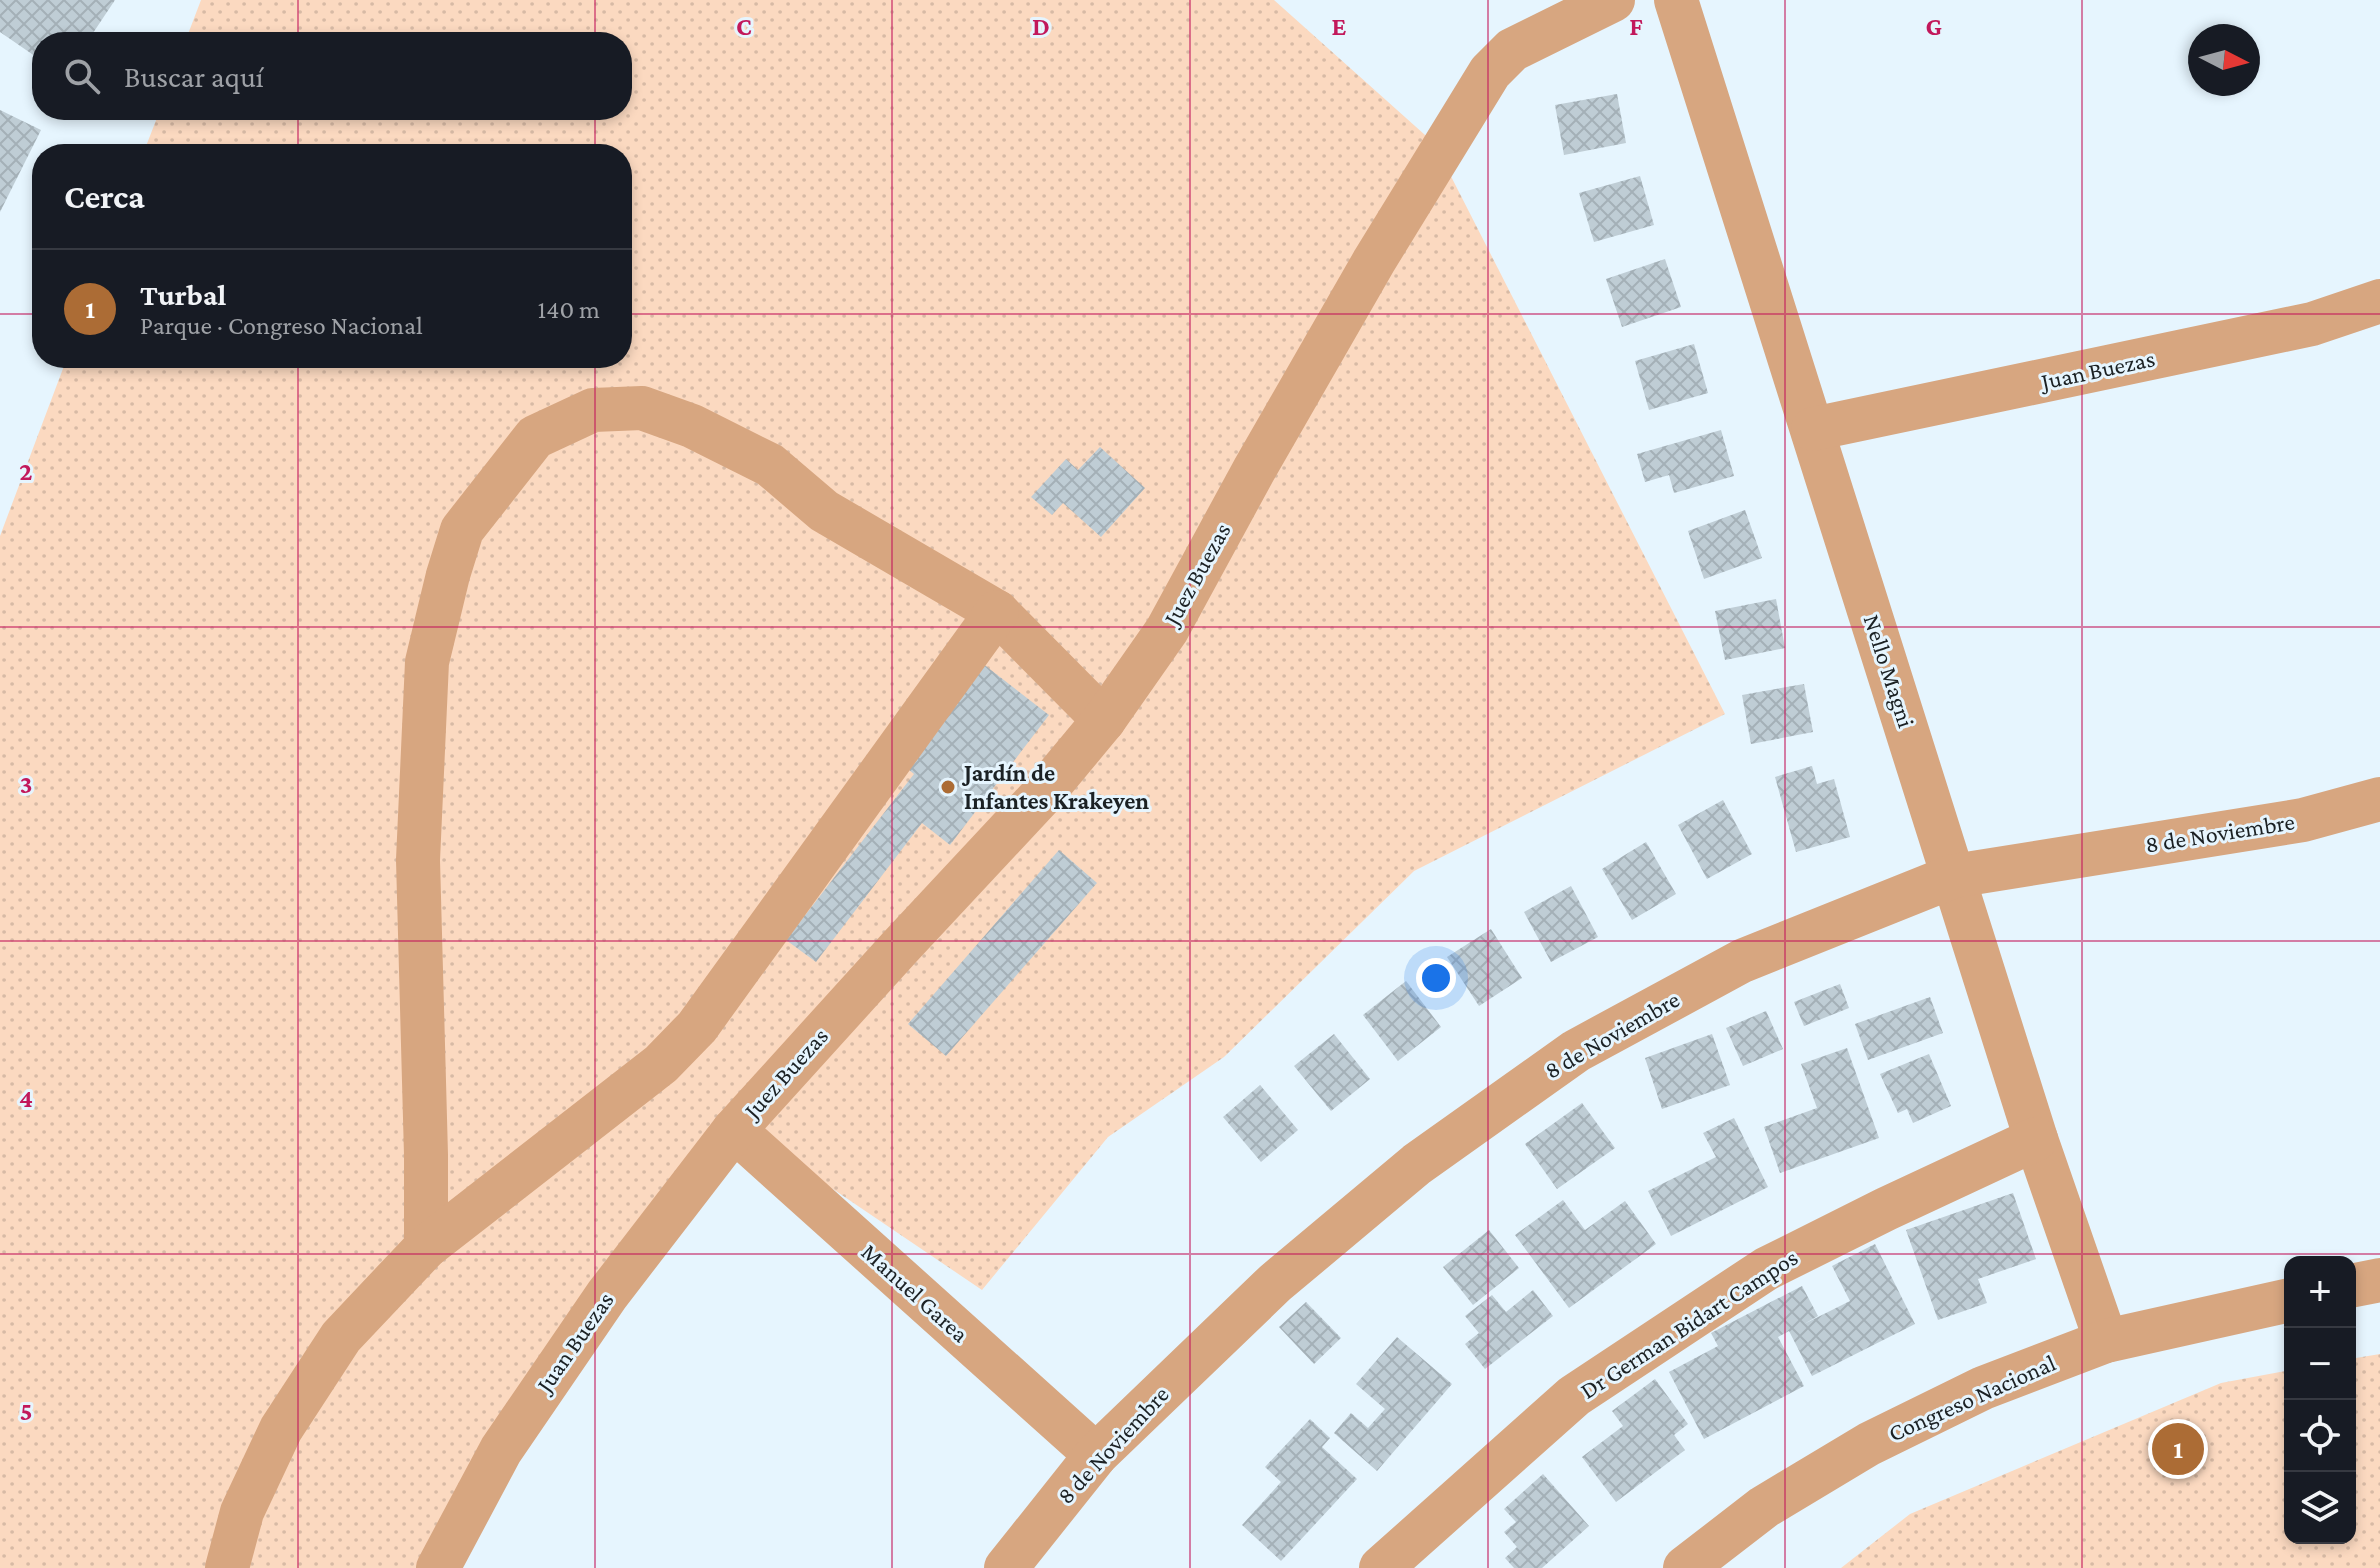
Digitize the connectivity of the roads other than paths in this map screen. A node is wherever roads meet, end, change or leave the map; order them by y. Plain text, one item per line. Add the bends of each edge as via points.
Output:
1 (1613, 0) edge
2 (1676, 0) edge
3 (2380, 301) edge
4 (1813, 429) junction
5 (997, 612) junction
6 (1104, 720) junction
7 (2380, 799) edge
8 (1954, 876) junction
9 (734, 1130) junction
10 (2036, 1139) junction
11 (426, 1247) junction
12 (2380, 1280) edge
13 (2356, 1285) edge
14 (2284, 1301) edge
15 (2106, 1341) junction
16 (1096, 1455) junction
17 (227, 1568) edge
18 (438, 1568) edge
19 (1006, 1568) edge
20 (1381, 1568) edge
21 (1685, 1568) edge

1 - 6 street, Juez Buezas via 1512,50 1490,72 1352,300 1167,630
2 - 4 street, Nello Magni
3 - 4 street, Juan Buezas via 2312,324
4 - 8 street, Nello Magni
5 - 6 street
5 - 11 street via 697,1027 661,1064
5 - 11 street via 824,511 770,465 692,426 642,408 593,410 535,437 462,530 427,662 418,860
6 - 9 street, Juez Buezas via 1040,797
7 - 8 street, 8 de Noviembre via 2303,820
8 - 10 street, Nello Magni
8 - 16 street, 8 de Noviembre via 1742,961 1576,1051 1417,1164 1275,1283
9 - 16 street, Manuel Garea
9 - 18 street, Juan Buezas via 607,1295 510,1437
10 - 15 street, Nello Magni
10 - 20 street, Dr German Bidart Campos via 1766,1269 1574,1396
11 - 17 street via 341,1337 281,1429 242,1512
12 - 13 street
14 - 15 street, Congreso Nacional
15 - 21 street, Congreso Nacional via 1983,1388 1869,1444 1764,1507
16 - 19 street, 8 de Noviembre

